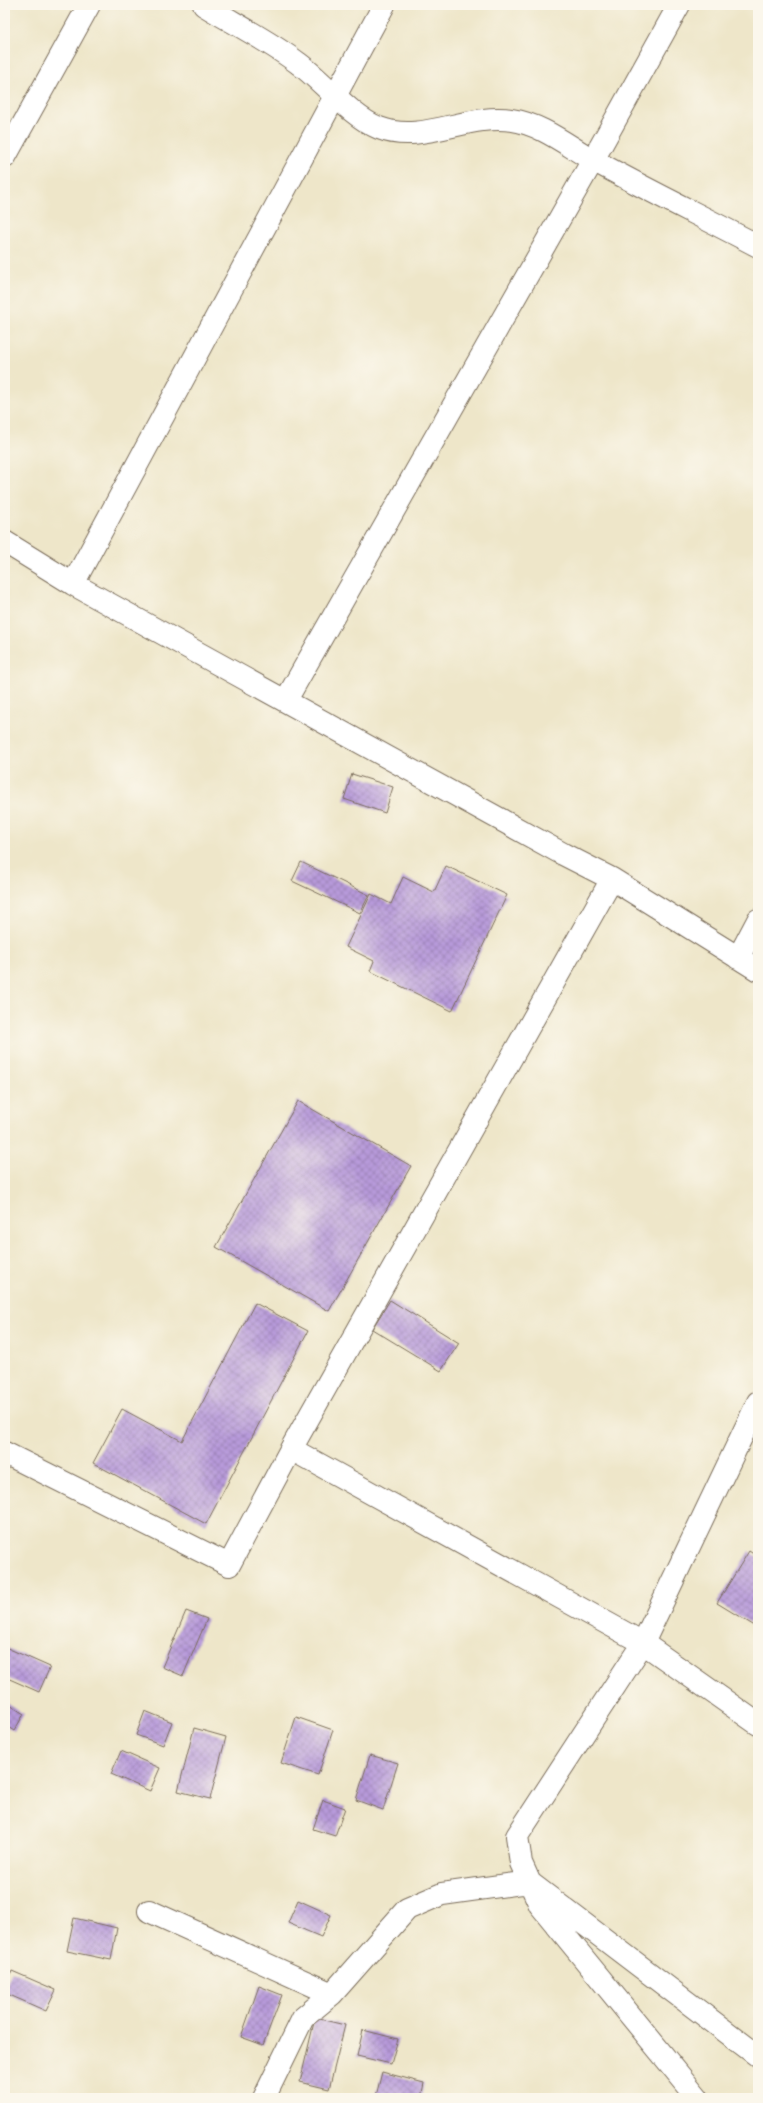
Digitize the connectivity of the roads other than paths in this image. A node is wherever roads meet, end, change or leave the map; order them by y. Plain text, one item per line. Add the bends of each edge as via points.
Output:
1 (89, 5) edge
2 (204, 5) edge
3 (384, 5) edge
4 (678, 5) edge
5 (335, 94) junction
6 (5, 157) edge
7 (593, 160) junction
8 (758, 246) edge
9 (5, 542) edge
10 (73, 584) junction
11 (286, 700) junction
12 (612, 879) junction
13 (758, 920) edge
14 (738, 958) junction
15 (758, 970) edge
16 (758, 1402) edge
17 (753, 1430) edge
18 (291, 1449) junction
19 (5, 1453) edge
20 (644, 1643) junction
21 (758, 1724) edge
22 (529, 1882) junction
23 (149, 1911) dead end
24 (332, 1994) junction
25 (758, 2056) edge
26 (264, 2098) edge
27 (698, 2098) edge

1 - 6 street
2 - 5 street via 297,63
3 - 5 street
4 - 7 street
5 - 7 street via 364,120 379,128 412,134 494,119 512,120 531,125
5 - 10 street
7 - 8 street
7 - 11 street
9 - 10 street
10 - 11 street
11 - 12 street
12 - 14 street
12 - 18 street
13 - 14 street
14 - 15 street
16 - 17 street
17 - 20 street
18 - 19 street via 229,1565
18 - 20 street
20 - 21 street
20 - 22 street via 516,1836 521,1863
22 - 24 street via 442,1894 407,1909
22 - 25 street
22 - 27 street via 540,1905
23 - 24 street
24 - 26 street via 303,2018

